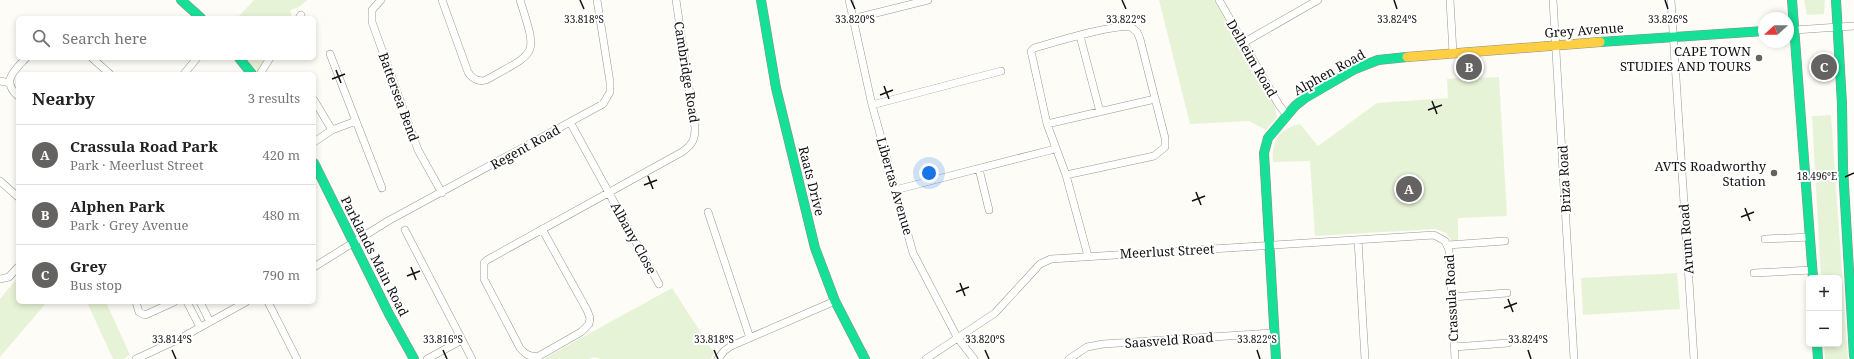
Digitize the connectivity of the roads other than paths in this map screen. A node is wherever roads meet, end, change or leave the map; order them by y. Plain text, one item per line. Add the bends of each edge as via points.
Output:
1 (181, 0) edge
2 (381, 0) edge
3 (442, 0) edge
4 (520, 0) edge
5 (597, 0) edge
6 (676, 0) edge
7 (761, 0) edge
8 (849, 0) edge
9 (928, 0) edge
10 (1219, 0) edge
11 (1318, 0) edge
12 (1450, 0) edge
13 (1553, 0) edge
14 (1671, 0) edge
15 (1792, 0) edge
16 (1836, 0) edge
17 (1793, 12) edge
18 (198, 16) edge
19 (852, 19) junction
20 (1854, 26) edge
21 (1838, 27) junction
22 (1794, 30) joint
23 (1758, 31) edge
24 (1080, 36) junction
25 (1673, 36) junction
26 (1243, 43) junction
27 (1556, 46) junction
28 (1453, 53) junction
29 (330, 54) dead end
30 (24, 60) edge
31 (94, 60) edge
32 (195, 60) edge
33 (241, 60) edge
34 (269, 60) edge
35 (1001, 71) dead end
36 (108, 72) edge
37 (186, 72) edge
38 (250, 72) edge
39 (261, 72) edge
40 (0, 81) edge
41 (10, 83) junction
42 (16, 94) edge
43 (1155, 98) junction
44 (316, 103) edge
45 (872, 105) junction
46 (1100, 112) junction
47 (1286, 114) junction
48 (356, 120) junction
49 (570, 122) junction
50 (1047, 124) junction
51 (332, 130) junction
52 (316, 141) edge
53 (1055, 149) junction
54 (316, 167) edge
55 (979, 169) junction
56 (1066, 175) junction
57 (0, 181) edge
58 (382, 188) dead end
59 (895, 190) junction
60 (442, 193) junction
61 (609, 193) junction
62 (16, 195) edge
63 (1850, 209) edge
64 (989, 210) dead end
65 (708, 212) dead end
66 (542, 229) junction
67 (406, 230) dead end
68 (1810, 237) junction
69 (1443, 239) joint
70 (1358, 240) junction
71 (1765, 240) dead end
72 (1505, 241) dead end
73 (353, 243) junction
74 (1270, 245) junction
75 (1448, 245) junction
76 (1088, 256) junction
77 (316, 266) edge
78 (16, 269) edge
79 (1754, 273) dead end
80 (1812, 274) edge
81 (0, 279) edge
82 (659, 284) dead end
83 (1507, 293) dead end
84 (1452, 297) junction
85 (835, 301) junction
86 (137, 304) edge
87 (170, 304) edge
88 (188, 304) edge
89 (201, 304) edge
90 (242, 304) edge
91 (269, 304) edge
92 (210, 322) junction
93 (200, 327) junction
94 (1274, 333) junction
95 (957, 337) junction
96 (750, 338) junction
97 (462, 340) junction
98 (1508, 343) dead end
99 (1454, 347) junction
100 (1817, 347) edge
101 (1854, 356) edge
102 (136, 359) edge
103 (297, 359) edge
104 (414, 359) edge
105 (427, 359) edge
106 (472, 359) edge
107 (718, 359) edge
108 (865, 359) edge
109 (926, 359) edge
110 (974, 359) edge
111 (1069, 359) edge
112 (1276, 359) edge
113 (1365, 359) edge
114 (1455, 359) edge
115 (1574, 359) edge
116 (1694, 359) edge
117 (1818, 359) edge

1 - 18 street
2 - 60 street, Battersea Bend via 372,10 372,22 418,150
3 - 4 street via 468,72 481,81 529,54 532,40
5 - 49 street, Regent Road via 610,92 603,104
6 - 61 street, Cambridge Road via 695,137 692,144 682,152
7 - 85 street, Raats Drive via 772,70 794,164 815,248
8 - 19 street, Libertas Avenue
9 - 19 street
10 - 26 street, Delheim Road
11 - 26 street
12 - 28 street
13 - 27 street, Briza Road
14 - 25 street, Arum Road
15 - 17 street
16 - 21 street
19 - 45 street, Libertas Avenue
20 - 21 street
21 - 22 street
21 - 63 street
22 - 68 street
23 - 25 street, Grey Avenue
24 - 43 street via 1123,26 1134,28 1140,39
24 - 46 street
24 - 50 street via 1034,48 1031,52
25 - 27 street, Grey Avenue
25 - 116 street, Arum Road
26 - 47 street, Delheim Road via 1278,105
27 - 28 street, Grey Avenue
27 - 115 street, Briza Road
28 - 47 street, Alphen Road via 1385,58 1371,62 1305,98
29 - 48 street
30 - 41 street via 13,73
31 - 36 street
32 - 37 street
33 - 38 street
34 - 39 street
35 - 45 street
40 - 41 street
41 - 42 street
43 - 46 street
43 - 56 street via 1165,141 1160,152 1154,156
44 - 51 street
45 - 59 street, Libertas Avenue
46 - 50 street
47 - 74 street, Alphen Road via 1268,138 1264,154
48 - 51 street
48 - 58 street
49 - 60 street, Regent Road
49 - 61 street, Albany Close
50 - 53 street
51 - 52 street
53 - 55 street
53 - 56 street
54 - 73 street, Parklands Main Road
55 - 59 street
55 - 64 street
56 - 76 street
57 - 62 street
59 - 95 street, Libertas Avenue via 913,253
60 - 73 street, Regent Road via 388,221
61 - 66 street, Cambridge Road
61 - 82 street, Albany Close
63 - 101 street
65 - 96 street
66 - 66 street, Cambridge Road via 487,260 483,266 484,279 520,348 532,357 539,356 590,324 588,310
67 - 97 street
68 - 71 street
68 - 80 street
69 - 70 street, Meerlust Street via 1434,236
69 - 75 street, Crassula Road
70 - 74 street, Meerlust Street
70 - 113 street
72 - 75 street
73 - 77 street, Regent Road
73 - 104 street, Parklands Main Road
74 - 76 street, Meerlust Street
74 - 94 street, Alphen Road
75 - 84 street, Crassula Road
76 - 95 street, Meerlust Street via 1058,257 1040,264 995,312
78 - 81 street via 9,277
79 - 80 street
83 - 84 street
84 - 99 street, Crassula Road
85 - 96 street
85 - 108 street, Raats Drive
86 - 87 street via 139,312 145,315
88 - 93 street
89 - 92 street
90 - 92 street
91 - 103 street
92 - 93 street
93 - 102 street
94 - 111 street, Saasveld Road via 1103,344 1087,347
94 - 112 street, Alphen Road
95 - 109 street, Meerlust Street
95 - 110 street, Libertas Avenue
96 - 107 street via 727,348
97 - 105 street
97 - 106 street
98 - 99 street
99 - 114 street, Crassula Road
100 - 117 street

